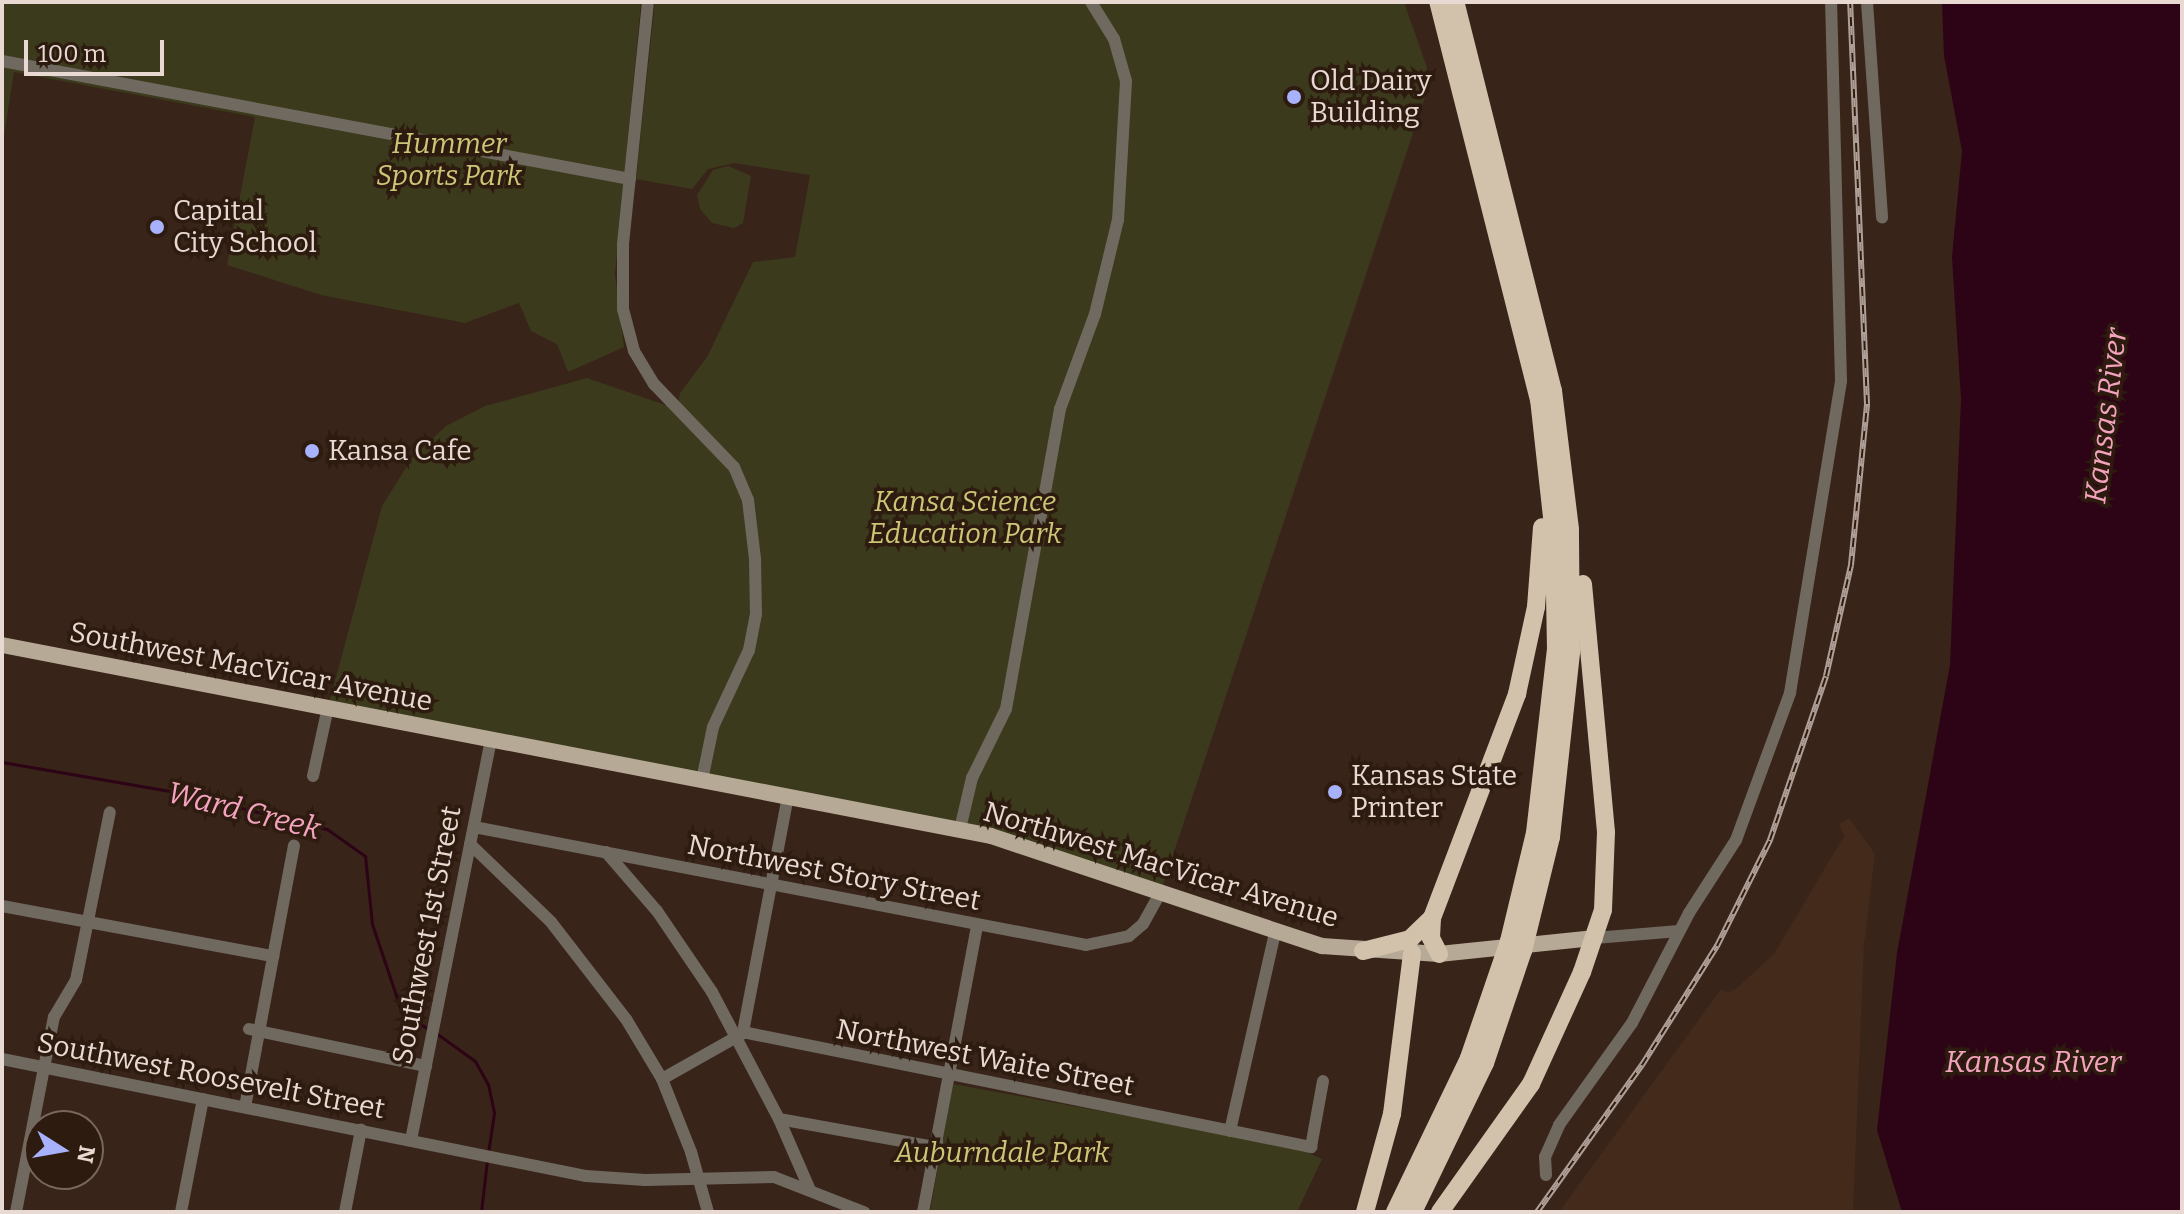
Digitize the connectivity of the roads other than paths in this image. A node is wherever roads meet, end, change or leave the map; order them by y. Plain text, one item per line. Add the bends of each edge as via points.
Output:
1 (648, 2) edge
2 (1091, 2) edge
3 (1438, 2) edge
4 (1455, 2) edge
5 (1831, 2) edge
6 (1867, 2) edge
7 (2, 61) edge
8 (630, 179) junction
9 (1882, 217) dead end
10 (1539, 400) junction
11 (1565, 474) junction
12 (2, 645) edge
13 (328, 707) junction
14 (491, 740) junction
15 (313, 776) dead end
16 (702, 780) junction
17 (788, 797) junction
18 (110, 812) dead end
19 (474, 827) junction
20 (960, 829) junction
21 (470, 844) junction
22 (294, 846) dead end
23 (606, 851) junction
24 (771, 884) junction
25 (1161, 891) junction
26 (2, 906) edge
27 (1432, 918) junction
28 (88, 922) junction
29 (977, 926) junction
30 (1679, 931) junction
31 (1275, 933) junction
32 (1595, 938) junction
33 (1363, 951) junction
34 (1412, 953) junction
35 (1439, 954) junction
36 (273, 956) junction
37 (1501, 995) junction
38 (254, 1032) junction
39 (741, 1036) junction
40 (2, 1059) edge
41 (426, 1066) junction
42 (44, 1068) junction
43 (949, 1076) junction
44 (662, 1079) junction
45 (1323, 1081) dead end
46 (203, 1099) junction
47 (245, 1107) junction
48 (779, 1119) junction
49 (361, 1130) junction
50 (1230, 1131) junction
51 (411, 1140) junction
52 (937, 1142) junction
53 (1546, 1175) dead end
54 (699, 1178) junction
55 (810, 1190) junction
56 (2, 1206) edge
57 (16, 1210) edge
58 (181, 1212) edge
59 (345, 1212) edge
60 (708, 1212) edge
61 (864, 1212) edge
62 (923, 1212) edge
63 (1365, 1212) edge
64 (1395, 1212) edge
65 (1413, 1212) edge
66 (1440, 1212) edge

1 - 8 street
2 - 20 street via 1114,39 1126,81 1118,220 1105,282 1060,409 1006,709 972,778
3 - 10 highway
4 - 11 highway via 1539,323
5 - 30 street via 1841,381 1806,619 1790,693 1753,803 1729,854
6 - 9 street
7 - 8 street
8 - 16 street via 620,281 631,343 654,384 734,467 752,523 756,614 749,650 713,727
10 - 27 highway via 1542,551 1530,638 1507,723
10 - 37 highway via 1554,535 1556,650 1545,767
11 - 32 highway via 1578,538 1606,832 1603,910
11 - 37 highway via 1572,572 1570,688 1540,886
12 - 13 main road, Southwest MacVicar Avenue
13 - 14 main road, Southwest MacVicar Avenue
13 - 15 street
14 - 16 main road, Northwest MacVicar Avenue
14 - 19 street, Southwest 1st Street
16 - 17 main road, Northwest MacVicar Avenue
17 - 20 main road, Northwest MacVicar Avenue
17 - 24 street
18 - 28 street
19 - 21 street, Southwest 1st Street
19 - 23 street, Northwest Story Street
20 - 25 main road, Northwest MacVicar Avenue via 1080,861
21 - 41 street, Southwest 1st Street
21 - 44 street via 586,963
22 - 36 street
23 - 24 street, Northwest Story Street
23 - 39 street via 657,911
24 - 29 street, Northwest Story Street
24 - 39 street
25 - 29 street, Northwest Story Street via 1137,931 1115,943 1086,945
25 - 31 main road, Northwest MacVicar Avenue
26 - 28 street
27 - 33 highway via 1410,939
27 - 35 highway via 1431,938
28 - 36 street
28 - 42 street via 76,980 54,1017
29 - 43 street
30 - 32 street, Northwest MacVicar Avenue
30 - 53 street via 1668,962 1632,1023 1559,1125 1545,1157
31 - 33 main road, Northwest MacVicar Avenue
31 - 50 street
32 - 35 main road, Northwest MacVicar Avenue
32 - 66 highway via 1531,1084
33 - 34 main road, Northwest MacVicar Avenue
34 - 35 main road, Northwest MacVicar Avenue
34 - 63 highway via 1392,1114
36 - 38 street
37 - 64 highway
37 - 65 highway via 1460,1120
38 - 41 street
38 - 47 street
39 - 43 street, Northwest Waite Street
39 - 44 street
39 - 48 street
40 - 42 street, Southwest Roosevelt Street
41 - 51 street, Southwest 1st Street
42 - 46 street, Southwest Roosevelt Street
42 - 57 street
43 - 50 street, Northwest Waite Street
43 - 52 street
44 - 54 street
45 - 50 street, Northwest Waite Street via 1311,1147
46 - 47 street, Southwest Roosevelt Street
46 - 58 street
47 - 49 street, Southwest Roosevelt Street
48 - 52 street via 929,1146
48 - 55 street
49 - 51 street, Southwest Roosevelt Street
49 - 59 street
51 - 54 street, Southwest Roosevelt Street via 617,1179
52 - 62 street
54 - 55 street, Southwest Roosevelt Street via 756,1175
54 - 60 street
55 - 61 street, Southwest Roosevelt Street
56 - 57 street

